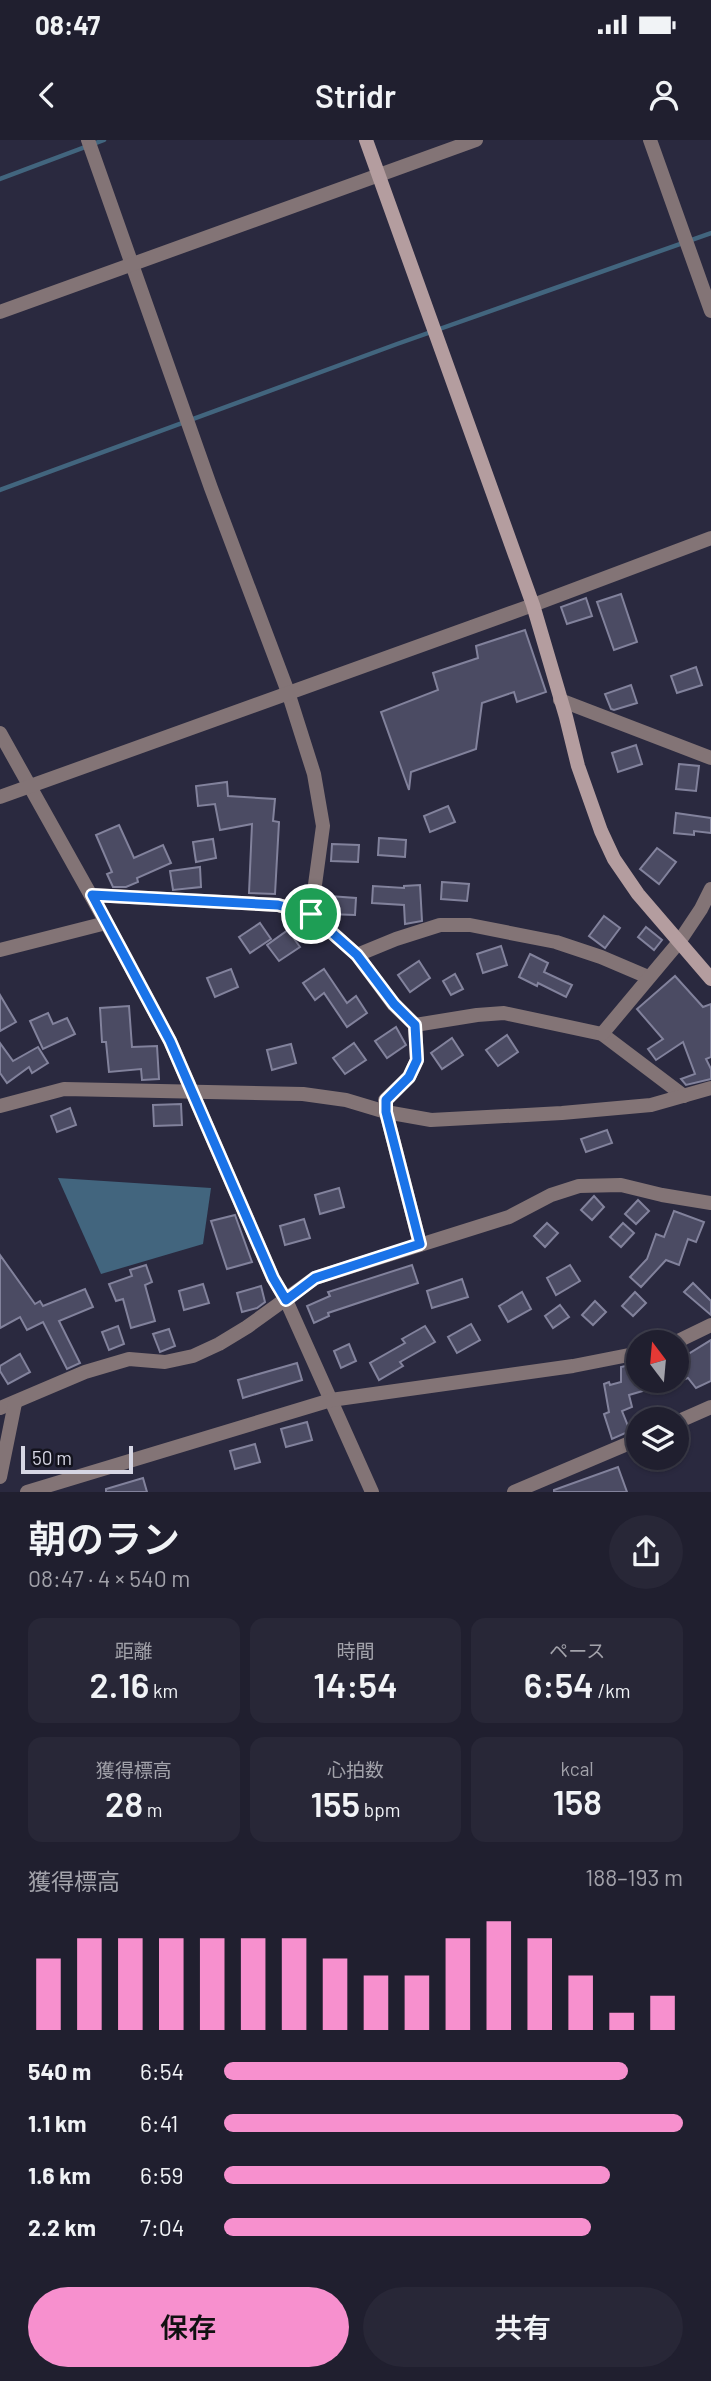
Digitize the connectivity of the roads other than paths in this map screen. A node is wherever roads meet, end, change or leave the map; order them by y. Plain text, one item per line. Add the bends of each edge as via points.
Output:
1 (88, 140) edge
2 (366, 140) edge
3 (476, 140) edge
4 (650, 140) edge
5 (378, 175) junction
6 (132, 263) junction
7 (711, 311) edge
8 (0, 312) edge
9 (711, 538) edge
10 (533, 605) junction
11 (288, 692) junction
12 (560, 700) junction
13 (0, 733) edge
14 (711, 758) edge
15 (30, 786) junction
16 (0, 797) edge
17 (711, 889) edge
18 (92, 895) junction
19 (311, 914) junction
20 (106, 923) junction
21 (679, 942) junction
22 (0, 950) edge
23 (357, 955) junction
24 (648, 977) junction
25 (711, 979) edge
26 (415, 1025) junction
27 (602, 1034) junction
28 (711, 1088) edge
29 (192, 1091) junction
30 (684, 1096) junction
31 (0, 1106) edge
32 (386, 1112) junction
33 (711, 1203) edge
34 (420, 1244) junction
35 (286, 1300) junction
36 (711, 1325) edge
37 (690, 1335) edge
38 (626, 1356) edge
39 (0, 1392) edge
40 (331, 1400) junction
41 (8, 1406) edge
42 (711, 1407) edge
43 (689, 1417) edge
44 (626, 1445) edge
45 (0, 1477) edge
46 (27, 1492) edge
47 (372, 1492) edge
48 (514, 1492) edge

1 - 6 street
2 - 5 street
3 - 5 street
4 - 7 street
5 - 6 street
5 - 10 street
6 - 8 street
6 - 11 street
9 - 10 street
10 - 11 street
10 - 12 street
11 - 15 street
11 - 19 street via 314,774 323,825
12 - 14 street
12 - 21 street via 578,766 614,859
13 - 15 street
15 - 16 street
15 - 18 street
17 - 21 street
18 - 19 street via 278,905
18 - 20 street
19 - 23 street
20 - 22 street
20 - 29 street
21 - 24 street
21 - 25 street
23 - 24 street via 440,925 470,925 556,942
23 - 26 street
24 - 27 street
26 - 27 street via 504,1013
26 - 32 street via 417,1060 409,1077 386,1100
27 - 30 street
28 - 30 street
29 - 31 street via 64,1089
29 - 32 street via 303,1094
29 - 35 street
30 - 32 street via 651,1105 562,1113 431,1120
32 - 34 street
33 - 34 street via 621,1185 579,1186 509,1217
34 - 35 street via 315,1278
35 - 40 street
35 - 41 street via 193,1356 165,1362 129,1359 75,1376
36 - 37 street
38 - 40 street
39 - 41 street
40 - 46 street
40 - 47 street
41 - 45 street
42 - 43 street
44 - 48 street

